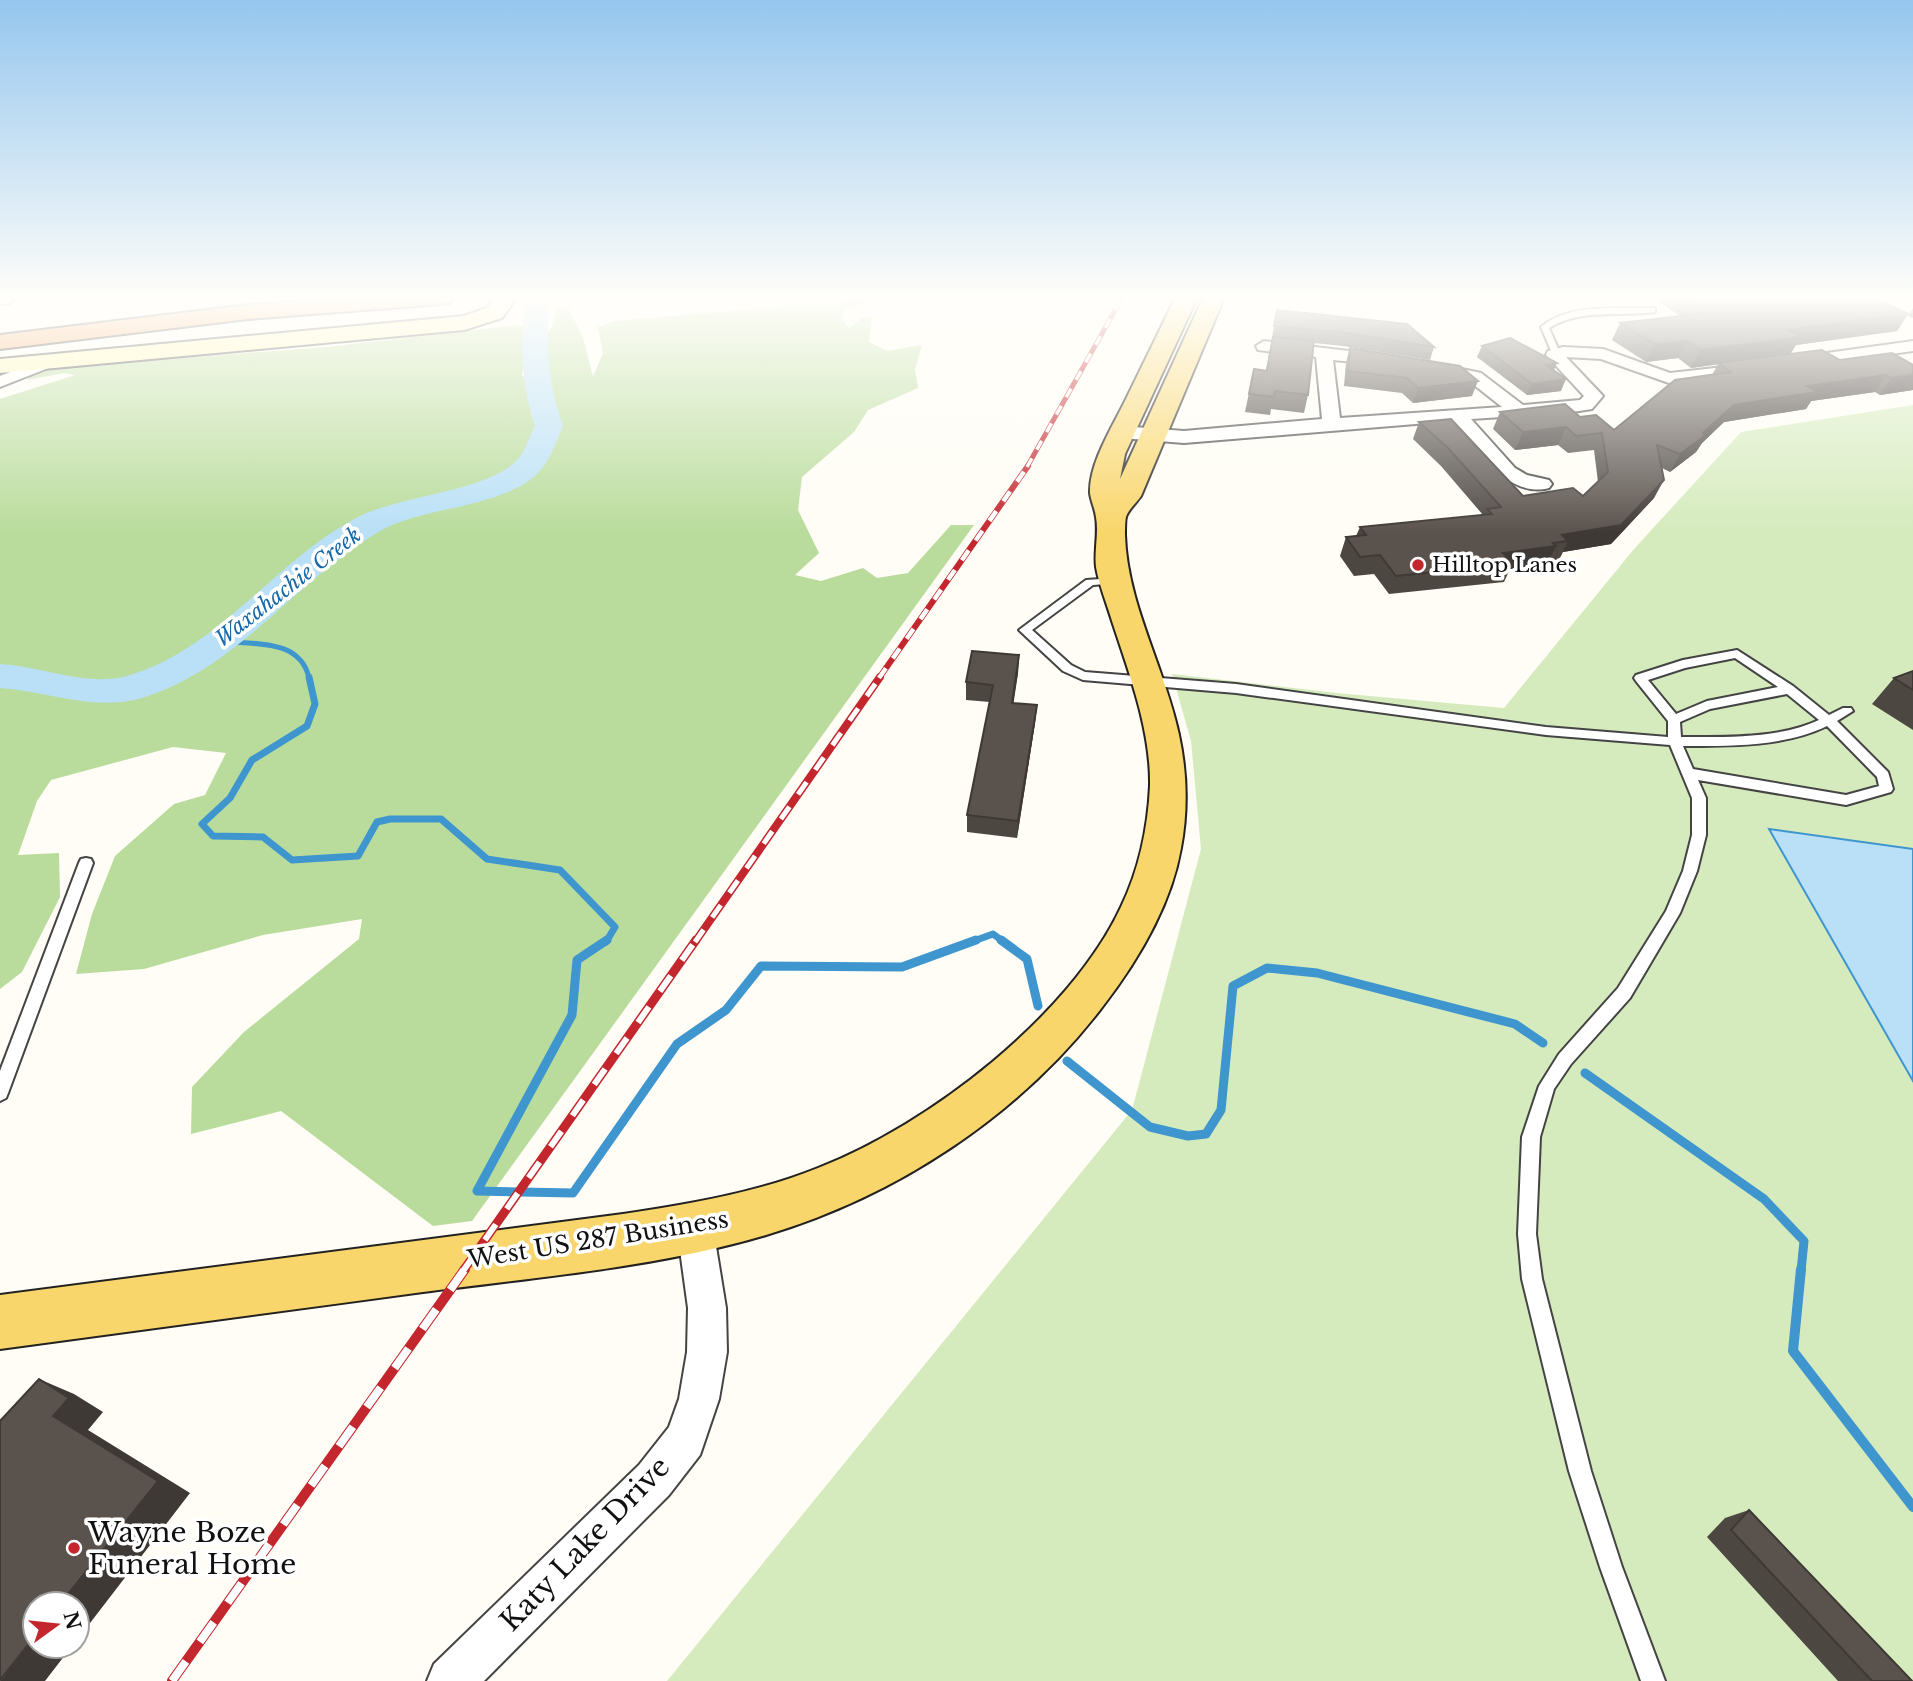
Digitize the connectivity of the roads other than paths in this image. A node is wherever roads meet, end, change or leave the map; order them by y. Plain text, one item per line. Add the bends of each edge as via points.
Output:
1 (1148, 376) edge
2 (1178, 376) edge
3 (1326, 376) edge
4 (1472, 376) edge
5 (1575, 376) edge
6 (1662, 376) edge
7 (1688, 376) edge
8 (1519, 411) junction
9 (1457, 415) junction
10 (1332, 425) junction
11 (1121, 432) junction
12 (1151, 436) junction
13 (1542, 484) dead end
14 (1111, 519) junction
15 (1115, 581) junction
16 (1147, 680) junction
17 (1789, 689) junction
18 (1847, 710) dead end
19 (1674, 720) junction
20 (1830, 722) junction
21 (1675, 742) junction
22 (1687, 773) junction
23 (86, 863) dead end
24 (0, 1093) edge
25 (695, 1228) junction
26 (0, 1322) edge
27 (451, 1681) edge
28 (1653, 1681) edge

1 - 11 main road, West US 287 Business
2 - 12 main road
3 - 10 street
4 - 8 street
5 - 8 street via 1594,396 1592,401
6 - 7 street
8 - 9 street
9 - 10 street
9 - 13 street via 1508,472
10 - 12 street via 1184,438
11 - 12 street
11 - 14 main road, West US 287 Business via 1104,492
12 - 14 main road via 1127,496
14 - 15 main road, West US 287 Business
15 - 16 main road, West US 287 Business
15 - 16 lane via 1090,582 1025,630 1067,668 1083,676
16 - 21 lane via 1548,732
16 - 25 main road, West US 287 Business via 1168,786 1159,857 1150,887 1110,966 1075,1012 982,1098 895,1157 788,1203
17 - 19 lane via 1707,705
17 - 19 lane via 1737,654 1640,678
17 - 20 lane
18 - 20 lane
19 - 21 lane
20 - 21 lane via 1778,736
20 - 22 lane via 1883,775 1885,789 1846,800
21 - 22 lane
22 - 28 lane via 1699,798 1699,835 1690,871 1673,913 1624,993 1547,1086 1531,1137 1527,1234 1532,1279 1580,1471
23 - 24 lane
25 - 26 main road, West US 287 Business
25 - 27 street, Katy Lake Drive via 707,1308 707,1352 699,1399 685,1440 654,1480

